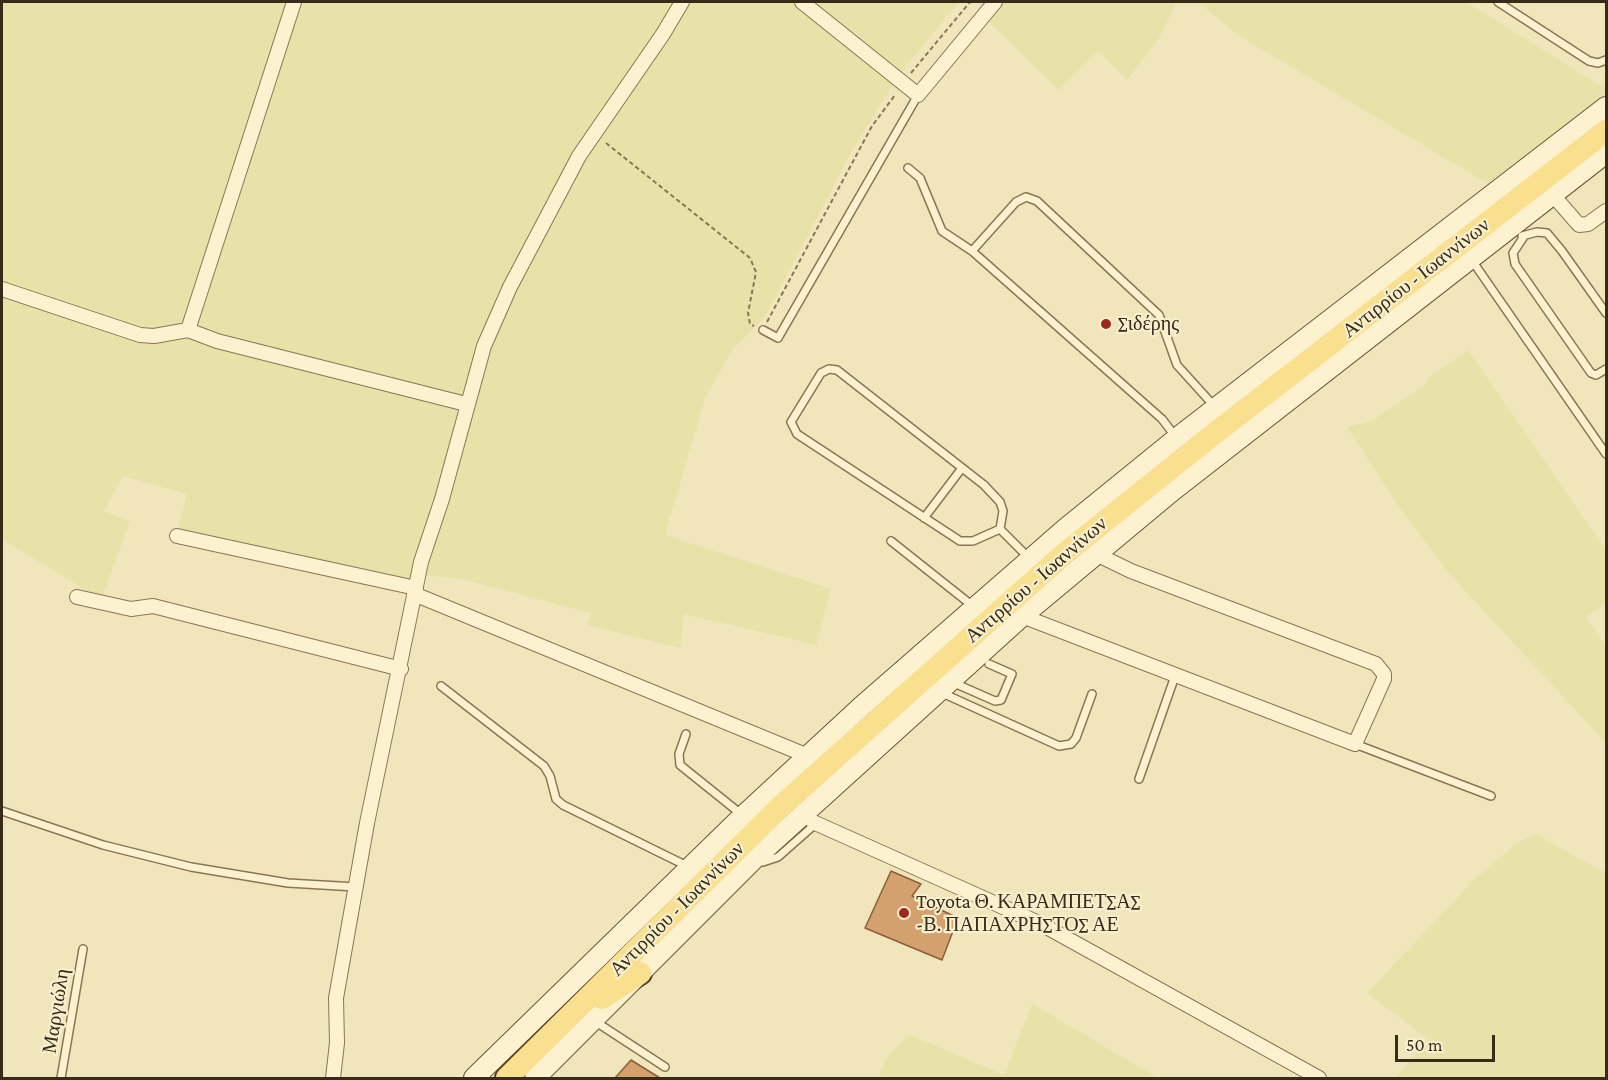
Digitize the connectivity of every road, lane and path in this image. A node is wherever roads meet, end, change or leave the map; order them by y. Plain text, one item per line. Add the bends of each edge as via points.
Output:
1 (294, 2) edge
2 (682, 2) edge
3 (802, 2) edge
4 (970, 2) edge
5 (995, 2) edge
6 (1498, 2) edge
7 (1606, 60) edge
8 (903, 83) junction
9 (918, 95) junction
10 (1606, 107) edge
11 (1606, 131) edge
12 (593, 133) junction
13 (1606, 153) edge
14 (908, 168) dead end
15 (1552, 194) junction
16 (1606, 211) edge
17 (1518, 231) junction
18 (972, 251) junction
19 (1470, 258) junction
20 (2, 289) edge
21 (1606, 313) edge
22 (188, 330) junction
23 (763, 330) junction
24 (1606, 369) edge
25 (466, 404) junction
26 (1215, 408) junction
27 (1177, 438) junction
28 (1606, 454) edge
29 (962, 468) junction
30 (924, 518) junction
31 (1000, 529) junction
32 (177, 536) dead end
33 (891, 541) dead end
34 (1096, 554) junction
35 (1030, 559) junction
36 (415, 591) junction
37 (77, 597) dead end
38 (974, 607) junction
39 (1022, 616) junction
40 (989, 664) dead end
41 (401, 669) junction
42 (1174, 676) junction
43 (441, 686) dead end
44 (943, 686) junction
45 (1092, 694) dead end
46 (686, 734) dead end
47 (1355, 744) junction
48 (807, 756) junction
49 (1139, 779) dead end
50 (1491, 796) dead end
51 (2, 811) edge
52 (743, 816) junction
53 (810, 816) junction
54 (690, 867) junction
55 (356, 887) junction
56 (83, 949) dead end
57 (640, 973) junction
58 (593, 1020) junction
59 (558, 1028) junction
60 (665, 1067) dead end
61 (61, 1078) edge
62 (333, 1078) edge
63 (474, 1078) edge
64 (507, 1078) edge
65 (535, 1078) edge
66 (1319, 1078) edge

1 - 22 street
2 - 12 street
3 - 8 street
4 - 8 path
5 - 9 street
6 - 7 lane via 1589,61
8 - 9 street
8 - 23 path via 872,126
9 - 23 lane via 778,338
10 - 26 street
11 - 59 main road, Αντιρρίου - Ιωαννίνων via 1064,554 788,800
12 - 23 path via 750,258 756,272 748,313 750,324
12 - 25 street via 510,287 484,346
13 - 15 street
14 - 18 lane via 920,178 942,231
15 - 16 street via 1580,225
15 - 17 street
17 - 19 street
17 - 21 lane via 1547,234
17 - 24 lane via 1515,264 1591,373 1596,375
18 - 26 lane via 1016,202 1026,197 1037,201 1159,315 1177,365
18 - 27 lane via 1162,419
19 - 28 lane
19 - 34 street
20 - 22 street via 140,336
22 - 25 street via 217,341
25 - 36 street
26 - 27 street
27 - 35 street
29 - 30 lane
29 - 30 lane via 837,370 820,373 791,422 797,434
29 - 31 lane via 1000,502
30 - 31 lane via 966,543
31 - 35 lane
32 - 36 street
33 - 38 lane
34 - 39 street
34 - 47 street via 1131,571 1376,664 1384,679
35 - 38 street
36 - 41 street
36 - 48 street
37 - 41 street via 131,609 153,606
38 - 48 street
39 - 42 street
39 - 44 street
40 - 44 lane via 1012,674 1001,700
41 - 55 street
42 - 47 street
42 - 49 lane
43 - 54 lane via 544,766 556,799 563,806
44 - 45 lane via 1059,746 1071,744 1077,738
44 - 53 street
46 - 52 lane via 679,754 680,765
47 - 50 lane
48 - 52 street
51 - 55 lane via 103,845 191,867 288,883
52 - 54 street
53 - 57 street via 756,857
53 - 66 street via 1041,924
54 - 63 street
55 - 62 street via 336,998
56 - 61 lane, Μαργιώλη
57 - 58 street
57 - 59 main road
58 - 60 lane
58 - 65 street
59 - 64 main road, Αντιρρίου - Ιωαννίνων

